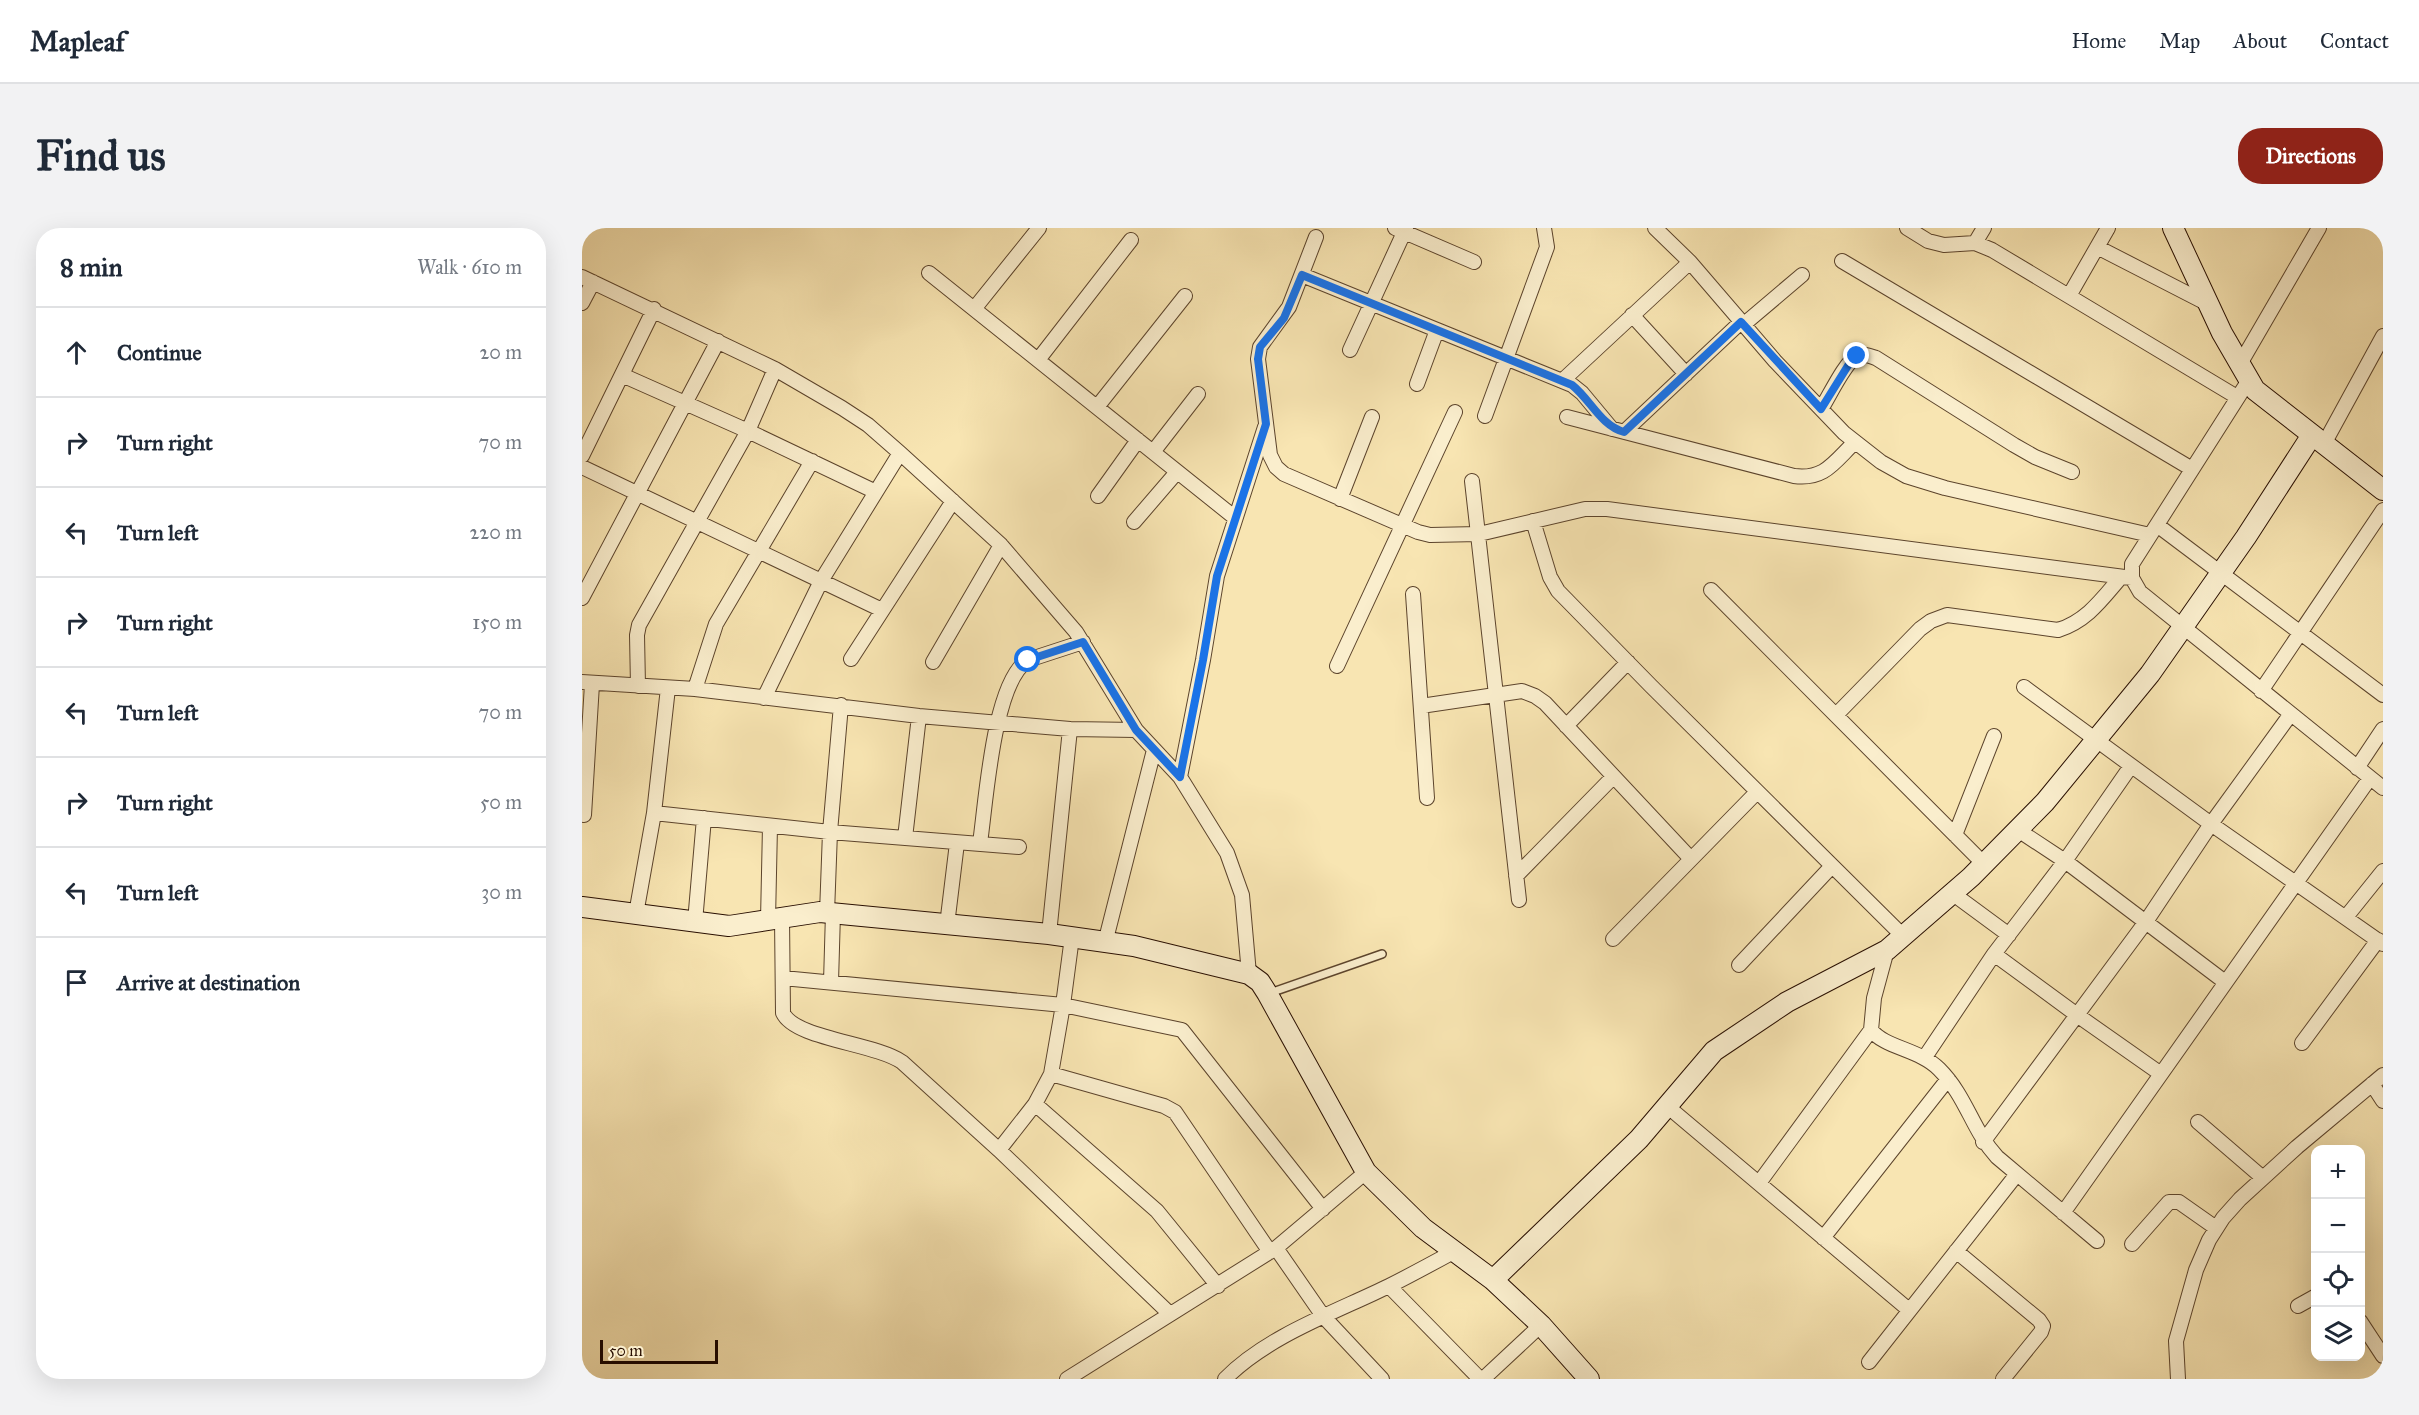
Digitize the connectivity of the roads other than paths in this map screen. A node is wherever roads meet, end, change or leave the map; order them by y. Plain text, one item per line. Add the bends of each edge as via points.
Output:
1 (1039, 228) edge
2 (1544, 228) edge
3 (1654, 228) edge
4 (1907, 228) edge
5 (1984, 228) edge
6 (2108, 228) edge
7 (2173, 228) edge
8 (2319, 228) edge
9 (1402, 229) edge
10 (1316, 237) dead end
11 (1131, 240) dead end
12 (1975, 243) junction
13 (2097, 247) junction
14 (1842, 261) dead end
15 (1474, 262) dead end
16 (1689, 262) junction
17 (929, 273) dead end
18 (1302, 275) junction
19 (1802, 275) dead end
20 (587, 279) edge
21 (1185, 296) dead end
22 (2069, 296) junction
23 (582, 303) edge
24 (1373, 304) junction
25 (2208, 304) junction
26 (654, 309) junction
27 (974, 309) junction
28 (1632, 315) junction
29 (1742, 324) junction
30 (1437, 330) junction
31 (2383, 336) edge
32 (718, 341) junction
33 (1350, 350) dead end
34 (1506, 358) junction
35 (1038, 360) junction
36 (775, 369) junction
37 (2244, 372) junction
38 (1686, 374) junction
39 (622, 375) junction
40 (1562, 381) junction
41 (1417, 384) dead end
42 (1198, 394) dead end
43 (2238, 397) junction
44 (685, 403) junction
45 (1097, 407) junction
46 (1821, 409) junction
47 (1455, 412) dead end
48 (1485, 416) dead end
49 (1372, 417) dead end
50 (1567, 417) dead end
51 (1266, 424) junction
52 (1618, 430) junction
53 (748, 431) junction
54 (586, 437) edge
55 (2318, 440) junction
56 (1138, 441) junction
57 (1855, 442) junction
58 (1153, 452) junction
59 (900, 453) junction
60 (582, 456) edge
61 (812, 460) junction
62 (582, 467) edge
63 (2192, 469) junction
64 (1177, 472) junction
65 (2072, 472) dead end
66 (1472, 481) dead end
67 (2383, 490) edge
68 (876, 492) junction
69 (637, 493) junction
70 (1098, 496) dead end
71 (1340, 499) junction
72 (953, 501) junction
73 (2383, 510) edge
74 (1234, 517) junction
75 (697, 521) junction
76 (1533, 521) junction
77 (1134, 522) dead end
78 (1402, 526) junction
79 (2153, 530) junction
80 (1479, 534) junction
81 (1001, 544) junction
82 (758, 552) junction
83 (2221, 574) junction
84 (2126, 578) junction
85 (822, 581) junction
86 (1711, 590) dead end
87 (1413, 594) dead end
88 (582, 598) edge
89 (882, 610) junction
90 (2184, 627) junction
91 (2301, 632) junction
92 (1083, 642) junction
93 (851, 659) dead end
94 (933, 662) dead end
95 (1628, 662) junction
96 (1337, 666) dead end
97 (587, 683) edge
98 (638, 686) junction
99 (2024, 687) dead end
100 (668, 688) junction
101 (695, 689) junction
102 (2261, 691) junction
103 (1497, 695) junction
104 (2383, 695) edge
105 (764, 698) junction
106 (841, 705) junction
107 (1421, 706) junction
108 (1836, 715) junction
109 (2290, 715) junction
110 (919, 716) junction
111 (997, 723) junction
112 (1566, 726) junction
113 (1070, 729) junction
114 (2383, 729) edge
115 (1136, 730) junction
116 (1994, 736) dead end
117 (2096, 741) junction
118 (1154, 750) junction
119 (2131, 766) junction
120 (2357, 768) junction
121 (1180, 777) junction
122 (1612, 777) junction
123 (2370, 778) junction
124 (2383, 788) edge
125 (1757, 792) junction
126 (1427, 798) dead end
127 (654, 813) junction
128 (584, 815) dead end
129 (704, 818) junction
130 (2211, 824) junction
131 (770, 826) junction
132 (2018, 830) junction
133 (830, 832) junction
134 (1955, 835) junction
135 (905, 838) junction
136 (957, 843) junction
137 (980, 843) junction
138 (1019, 847) dead end
139 (1691, 859) junction
140 (2065, 861) junction
141 (1984, 864) junction
142 (1832, 866) junction
143 (2383, 871) edge
144 (1516, 876) junction
145 (2296, 882) junction
146 (1952, 893) junction
147 (1519, 900) dead end
148 (582, 907) edge
149 (830, 913) junction
150 (636, 914) junction
151 (2346, 917) junction
152 (775, 919) junction
153 (695, 922) junction
154 (2145, 923) junction
155 (947, 925) junction
156 (1049, 934) junction
157 (2009, 934) junction
158 (1904, 936) junction
159 (1072, 937) junction
160 (1613, 939) dead end
161 (2380, 942) edge
162 (1105, 943) junction
163 (1887, 950) junction
164 (1382, 954) dead end
165 (1994, 954) junction
166 (1739, 965) dead end
167 (1249, 974) junction
168 (783, 978) junction
169 (831, 982) junction
170 (2225, 982) junction
171 (1268, 993) junction
172 (1064, 1005) junction
173 (2077, 1015) junction
174 (1871, 1030) junction
175 (2302, 1043) dead end
176 (1925, 1057) junction
177 (1051, 1074) junction
178 (2161, 1074) junction
179 (1947, 1079) junction
180 (2378, 1080) edge
181 (2383, 1101) edge
182 (1035, 1104) junction
183 (1667, 1106) junction
184 (2198, 1122) dead end
185 (1983, 1142) junction
186 (999, 1150) junction
187 (1366, 1172) junction
188 (2017, 1174) junction
189 (2263, 1178) junction
190 (1759, 1183) junction
191 (1323, 1209) junction
192 (2063, 1213) junction
193 (2216, 1228) junction
194 (1823, 1238) junction
195 (2097, 1241) dead end
196 (2132, 1245) dead end
197 (1273, 1250) junction
198 (1455, 1251) junction
199 (1956, 1251) junction
200 (1493, 1280) junction
201 (1218, 1286) junction
202 (1389, 1286) junction
203 (2311, 1299) edge
204 (2298, 1306) dead end
205 (1909, 1310) junction
206 (1170, 1314) junction
207 (1323, 1316) junction
208 (1541, 1325) junction
209 (2365, 1327) edge
210 (2383, 1356) edge
211 (1869, 1362) dead end
212 (1233, 1376) edge
213 (1067, 1379) edge
214 (1382, 1379) edge
215 (1482, 1379) edge
216 (1589, 1379) edge
217 (2003, 1379) edge
218 (2178, 1379) edge

1 - 27 street
2 - 34 street via 1547,248
3 - 16 street
4 - 12 street via 1928,241 1944,245
5 - 12 street
6 - 13 street
7 - 25 street
8 - 37 street
9 - 15 street
9 - 24 street
10 - 18 street
11 - 35 street
12 - 22 street
13 - 22 street
13 - 25 street
14 - 63 street
16 - 28 street
16 - 29 street
17 - 27 street
18 - 24 street
18 - 51 street via 1284,318 1260,347
19 - 29 street
20 - 23 street
20 - 26 street
21 - 45 street
22 - 43 street
24 - 30 street
24 - 33 street
25 - 37 street
26 - 32 street
26 - 39 street
27 - 35 street
28 - 38 street
28 - 40 street
29 - 38 street
29 - 46 street
30 - 34 street
30 - 41 street
31 - 55 street
32 - 36 street
32 - 44 street
34 - 40 street
34 - 48 street
35 - 45 street
36 - 53 street
36 - 59 street via 860,419
37 - 43 street
37 - 55 street via 2255,390
38 - 52 street
39 - 44 street
39 - 54 street
40 - 52 street via 1582,393
42 - 58 street
43 - 63 street
44 - 53 street
44 - 69 street
45 - 56 street
46 - 57 street
46 - 65 street via 1849,364 1866,354 2035,457
47 - 78 street
49 - 71 street
50 - 52 street
51 - 71 street via 1276,467
51 - 74 street
52 - 57 street via 1810,478 1822,473
53 - 61 street
53 - 75 street
54 - 60 street
55 - 67 street
55 - 83 street
56 - 58 street
56 - 70 street
57 - 79 street via 1881,462 1945,488
58 - 64 street
59 - 68 street
59 - 72 street
61 - 68 street
61 - 82 street
62 - 69 street
63 - 79 street
64 - 74 street
64 - 77 street
66 - 80 street
68 - 85 street
69 - 75 street
69 - 88 street
71 - 78 street
72 - 81 street
72 - 89 street
73 - 91 street
74 - 121 street via 1217,576
75 - 82 street
75 - 98 street via 639,625
76 - 80 street
76 - 84 street via 1585,509 1607,509
76 - 95 street via 1550,578 1558,591
78 - 80 street via 1430,535
78 - 96 street
79 - 83 street
79 - 84 street
80 - 103 street
81 - 92 street
81 - 94 street
82 - 85 street
82 - 101 street via 716,624
83 - 90 street
83 - 91 street
84 - 90 street
84 - 108 street via 2090,613 2074,625 2058,630 1947,615 1931,621
85 - 89 street
85 - 105 street
86 - 108 street
87 - 107 street
89 - 93 street
90 - 102 street
90 - 117 street
91 - 102 street
91 - 104 street
92 - 111 street via 1021,665 1011,681
92 - 115 street
95 - 112 street
95 - 125 street
97 - 98 street
97 - 128 street
98 - 100 street
99 - 117 street
100 - 101 street
100 - 127 street
101 - 105 street
102 - 109 street
103 - 107 street
103 - 112 street via 1522,692 1535,696
103 - 144 street
105 - 106 street
106 - 110 street
106 - 133 street
107 - 126 street
108 - 134 street
109 - 120 street
109 - 130 street
110 - 111 street
110 - 135 street
111 - 113 street
111 - 137 street
112 - 122 street
113 - 115 street
113 - 156 street
114 - 120 street
115 - 118 street
116 - 134 street
117 - 119 street
117 - 132 street
118 - 121 street
118 - 162 street
119 - 130 street
119 - 140 street
120 - 123 street
121 - 167 street via 1235,870 1242,895
122 - 139 street
122 - 144 street
123 - 124 street
123 - 145 street
125 - 139 street
125 - 142 street
127 - 129 street
127 - 150 street
129 - 131 street
129 - 153 street
130 - 145 street
130 - 154 street
131 - 133 street
131 - 152 street
132 - 140 street
132 - 141 street
133 - 135 street
133 - 149 street
134 - 141 street
135 - 136 street
136 - 137 street
136 - 155 street
137 - 138 street
139 - 160 street
140 - 154 street
140 - 157 street
141 - 146 street
142 - 158 street
142 - 166 street
143 - 151 street
144 - 147 street
145 - 151 street
145 - 170 street
146 - 157 street
146 - 158 street
148 - 150 street
149 - 152 street
149 - 155 street
149 - 169 street
150 - 153 street
151 - 161 street
152 - 153 street via 729,926
152 - 168 street
154 - 170 street
154 - 173 street
155 - 156 street
156 - 159 street
157 - 165 street
158 - 163 street
159 - 162 street
159 - 172 street
161 - 175 street
162 - 167 street via 1134,946
163 - 174 street via 1874,998
163 - 183 street via 1787,1002 1714,1051
164 - 171 lane
165 - 173 street
165 - 176 street
167 - 171 street
168 - 169 street
168 - 186 street via 783,1013 792,1024 894,1057
169 - 172 street
170 - 178 street
171 - 187 street
172 - 177 street
172 - 191 street via 1182,1030
173 - 178 street
173 - 185 street
174 - 176 street via 1887,1042
174 - 190 street
176 - 179 street
177 - 182 street
177 - 197 street via 1175,1112
178 - 192 street
179 - 185 street via 1959,1093
179 - 194 street
180 - 181 street
180 - 189 street
182 - 186 street
182 - 201 street via 1157,1211
183 - 190 street
183 - 200 street
184 - 189 street
185 - 188 street
186 - 206 street
187 - 191 street
187 - 198 street via 1423,1228
188 - 192 street
188 - 199 street
189 - 193 street
190 - 194 street
191 - 197 street
192 - 195 street
193 - 196 street via 2179,1202 2169,1202
193 - 218 street via 2196,1270 2176,1341
194 - 205 street
197 - 201 street
197 - 207 street
198 - 200 street
198 - 202 street
199 - 205 street
199 - 217 street via 2043,1326
200 - 208 street
201 - 206 street
202 - 207 street
202 - 215 street
203 - 204 street
205 - 211 street
206 - 213 street
207 - 212 street via 1257,1353
207 - 214 street
208 - 215 street
208 - 216 street
209 - 210 street

